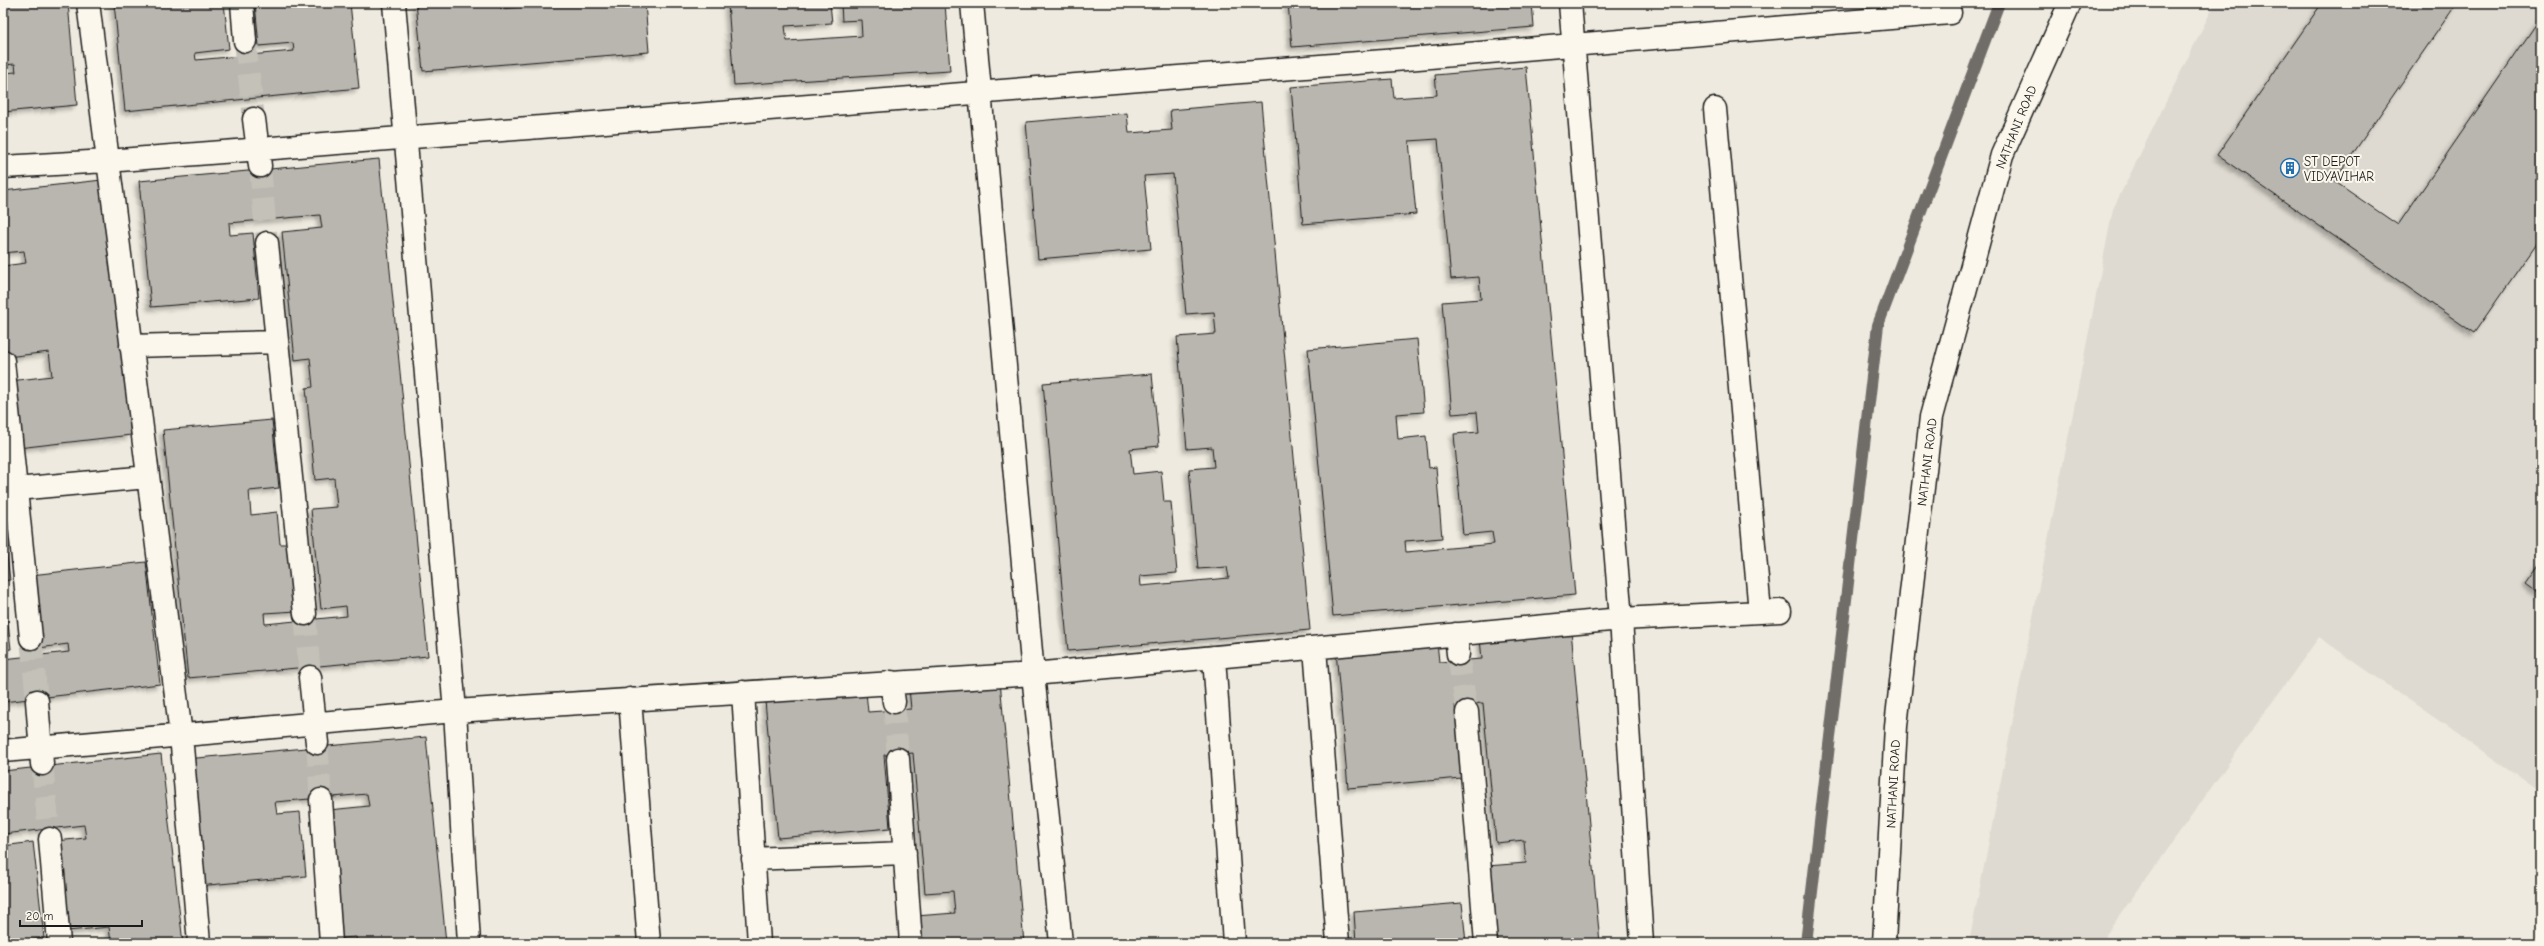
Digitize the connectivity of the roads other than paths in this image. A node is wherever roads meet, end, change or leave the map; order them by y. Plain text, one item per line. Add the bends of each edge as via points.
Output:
1 (88, 3) edge
2 (242, 3) edge
3 (394, 3) edge
4 (972, 3) edge
5 (1570, 3) edge
6 (2070, 3) edge
7 (1950, 13) dead end
8 (245, 41) tunnel mouth
9 (1574, 46) junction
10 (982, 93) junction
11 (1715, 109) dead end
12 (254, 119) tunnel mouth
13 (404, 138) junction
14 (259, 158) junction
15 (107, 161) junction
16 (3, 167) edge
17 (267, 243) tunnel mouth
18 (277, 342) junction
19 (131, 346) junction
20 (3, 361) edge
21 (148, 477) junction
22 (16, 490) junction
23 (305, 614) tunnel mouth
24 (1621, 619) junction
25 (31, 638) tunnel mouth
26 (1315, 648) junction
27 (1214, 657) junction
28 (1033, 674) junction
29 (310, 677) tunnel mouth
30 (743, 692) junction
31 (630, 699) junction
32 (37, 701) tunnel mouth
33 (455, 711) junction
34 (1467, 712) tunnel mouth
35 (316, 733) junction
36 (181, 735) junction
37 (3, 751) edge
38 (41, 756) junction
39 (898, 759) tunnel mouth
40 (321, 800) tunnel mouth
41 (50, 839) tunnel mouth
42 (905, 853) junction
43 (754, 859) junction
44 (59, 943) edge
45 (199, 943) edge
46 (331, 943) edge
47 (469, 943) edge
48 (649, 943) edge
49 (759, 943) edge
50 (911, 943) edge
51 (1061, 943) edge
52 (1234, 943) edge
53 (1338, 943) edge
54 (1486, 943) edge
55 (1642, 943) edge
56 (1884, 943) edge

1 - 15 street
2 - 8 street
3 - 13 street
4 - 10 street
5 - 9 street
6 - 56 street, NATHANI ROAD via 2002,155 1931,417 1896,726
7 - 9 street
9 - 10 street
9 - 24 street
10 - 13 street
10 - 28 street
11 - 24 street via 1770,611
12 - 14 street
13 - 14 street
13 - 33 street
14 - 15 street
15 - 16 street
15 - 19 street
17 - 18 street
18 - 19 street
18 - 23 street
19 - 21 street
20 - 22 street
21 - 22 street
21 - 36 street
22 - 25 street
24 - 26 street via 1457,644
24 - 55 street
26 - 27 street
26 - 53 street
27 - 28 street
27 - 52 street
28 - 30 street via 892,692
28 - 51 street
29 - 35 street
30 - 31 street
30 - 43 street
31 - 33 street
31 - 48 street
32 - 38 street
33 - 35 street
33 - 47 street
34 - 54 street
35 - 36 street
36 - 38 street
36 - 45 street
37 - 38 street
39 - 42 street
40 - 46 street
41 - 44 street
42 - 43 street
42 - 50 street
43 - 49 street

